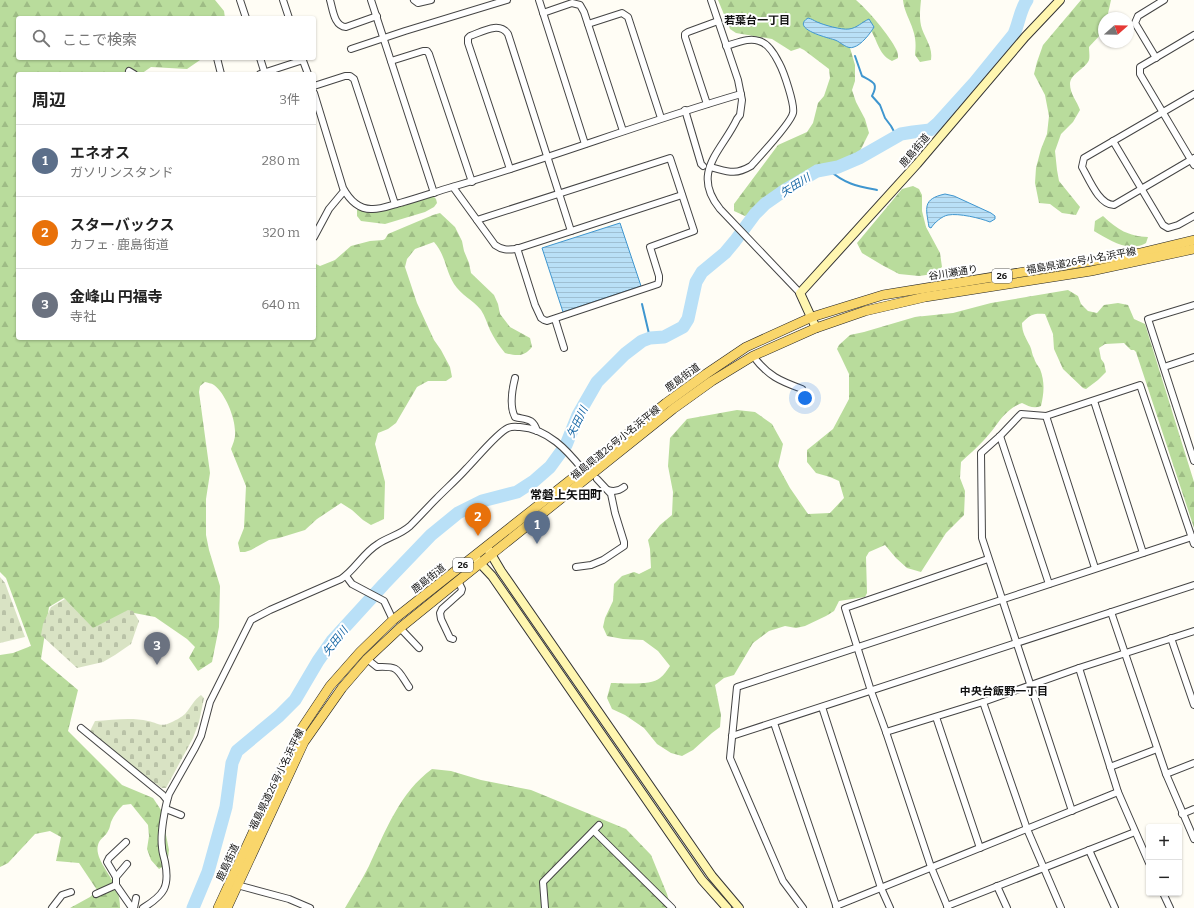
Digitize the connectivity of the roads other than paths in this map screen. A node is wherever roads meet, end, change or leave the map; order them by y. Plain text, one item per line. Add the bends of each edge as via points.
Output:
1 (240, 0) edge
2 (283, 0) edge
3 (330, 0) edge
4 (372, 0) edge
5 (414, 0) edge
6 (431, 0) edge
7 (507, 0) edge
8 (539, 0) edge
9 (711, 0) edge
10 (1060, 0) edge
11 (1164, 0) edge
12 (543, 13) junction
13 (245, 16) edge
14 (288, 16) edge
15 (377, 16) junction
16 (718, 21) junction
17 (588, 24) junction
18 (1194, 35) edge
19 (384, 38) junction
20 (726, 46) junction
21 (351, 49) dead end
22 (1156, 58) junction
23 (218, 60) edge
24 (260, 60) edge
25 (300, 60) edge
26 (303, 60) edge
27 (391, 61) junction
28 (220, 72) edge
29 (263, 72) edge
30 (266, 72) edge
31 (307, 72) edge
32 (316, 85) edge
33 (741, 94) junction
34 (1194, 94) edge
35 (316, 100) edge
36 (707, 104) junction
37 (684, 110) junction
38 (1162, 112) junction
39 (661, 118) junction
40 (623, 131) junction
41 (1113, 141) junction
42 (585, 144) junction
43 (547, 156) junction
44 (1193, 161) edge
45 (706, 167) junction
46 (510, 169) junction
47 (472, 182) junction
48 (453, 187) junction
49 (1141, 189) junction
50 (344, 191) junction
51 (434, 193) junction
52 (559, 194) junction
53 (682, 195) junction
54 (395, 204) junction
55 (1194, 216) edge
56 (477, 220) junction
57 (571, 231) junction
58 (316, 233) edge
59 (1194, 240) edge
60 (517, 248) junction
61 (1194, 249) edge
62 (800, 293) junction
63 (1194, 306) edge
64 (812, 317) junction
65 (555, 319) junction
66 (816, 328) junction
67 (564, 348) dead end
68 (753, 356) junction
69 (1194, 357) edge
70 (1164, 367) junction
71 (515, 378) dead end
72 (802, 389) dead end
73 (1094, 401) junction
74 (1046, 416) junction
75 (537, 431) junction
76 (1000, 436) junction
77 (1194, 461) edge
78 (583, 470) junction
79 (597, 478) dead end
80 (624, 487) dead end
81 (609, 492) junction
82 (618, 503) dead end
83 (619, 527) junction
84 (627, 536) dead end
85 (1192, 537) junction
86 (1194, 544) edge
87 (486, 546) junction
88 (623, 549) dead end
89 (614, 553) junction
90 (1143, 553) junction
91 (492, 554) junction
92 (474, 556) junction
93 (988, 559) junction
94 (480, 564) junction
95 (576, 567) dead end
96 (1094, 568) junction
97 (346, 576) junction
98 (458, 582) junction
99 (1049, 584) junction
100 (1194, 585) edge
101 (1001, 599) junction
102 (1111, 612) junction
103 (393, 620) junction
104 (400, 628) junction
105 (1194, 630) edge
106 (1171, 638) junction
107 (453, 639) dead end
108 (1017, 643) junction
109 (858, 647) junction
110 (419, 648) dead end
111 (1124, 653) junction
112 (367, 659) junction
113 (1079, 668) junction
114 (1031, 685) junction
115 (409, 687) dead end
116 (871, 691) junction
117 (983, 702) junction
118 (1194, 705) edge
119 (822, 707) junction
120 (936, 716) junction
121 (774, 723) junction
122 (81, 728) dead end
123 (886, 732) junction
124 (732, 736) junction
125 (1157, 749) junction
126 (1194, 763) edge
127 (1110, 766) junction
128 (1166, 774) junction
129 (1118, 792) junction
130 (167, 800) junction
131 (166, 809) junction
132 (1194, 809) edge
133 (1072, 811) junction
134 (1182, 814) junction
135 (181, 815) dead end
136 (599, 825) dead end
137 (1026, 829) junction
138 (594, 831) junction
139 (1135, 832) junction
140 (1194, 839) edge
141 (126, 842) dead end
142 (980, 848) junction
143 (1089, 850) junction
144 (1148, 860) edge
145 (127, 864) dead end
146 (931, 867) junction
147 (1043, 868) junction
148 (116, 877) junction
149 (116, 885) junction
150 (237, 885) junction
151 (997, 886) junction
152 (881, 888) junction
153 (71, 892) dead end
154 (96, 894) dead end
155 (1164, 896) edge
156 (136, 898) dead end
157 (836, 907) edge
158 (947, 907) edge
159 (52, 908) edge
160 (133, 908) edge
161 (143, 908) edge
162 (218, 908) edge
163 (227, 908) edge
164 (310, 908) edge
165 (545, 908) edge
166 (672, 908) edge
167 (727, 908) edge
168 (739, 908) edge
169 (803, 908) edge
170 (890, 908) edge
171 (1007, 908) edge
172 (1061, 908) edge
173 (1115, 908) edge
174 (1170, 908) edge

1 - 13 street
2 - 14 street
3 - 15 street via 336,21 342,26
4 - 15 street
5 - 6 street via 418,4
7 - 19 street
8 - 12 street
9 - 16 street
10 - 62 street, 鹿島街道 via 1024,37 917,164
11 - 22 street via 1138,16 1136,23
12 - 17 street via 572,3 577,4 580,5
12 - 42 street
15 - 19 street
16 - 20 street
16 - 36 street via 685,34
17 - 39 street via 622,13 628,17
17 - 40 street
18 - 22 street
19 - 21 street
19 - 27 street
20 - 33 street
20 - 45 street via 753,39 768,46 780,64 793,104 793,113 786,126 751,166 735,173
22 - 38 street via 1140,67 1140,74
23 - 28 street
24 - 29 street
25 - 30 street
26 - 31 street
27 - 47 street via 423,51 430,54
27 - 51 street
32 - 54 street via 346,76 354,79
33 - 36 street
33 - 45 street via 740,115
34 - 38 street
35 - 50 street
36 - 37 street
37 - 39 street
37 - 45 street via 701,164
38 - 41 street
38 - 44 street
39 - 40 street
40 - 42 street
41 - 49 street
41 - 49 street via 1084,158 1082,167 1098,196 1114,205
42 - 43 street
43 - 46 street
43 - 46 street via 506,30 497,27 470,36 468,42
43 - 52 street
44 - 49 street
45 - 62 street via 709,190 716,204
46 - 47 street
47 - 48 street
48 - 51 street
48 - 56 street
49 - 55 street via 1163,225 1168,228
50 - 54 street via 351,200 363,208 376,209
50 - 58 street via 329,209
51 - 54 street
52 - 53 street via 670,158
52 - 56 street
52 - 57 street
53 - 57 street
53 - 65 street via 694,231 650,247 660,276 658,284
56 - 60 street via 500,249
57 - 60 street
59 - 64 main road, 谷川瀬通り / 26 via 1140,253 884,295
60 - 65 street via 541,318
61 - 66 main road, 福島県道26号小名浜平線 / 26 via 1091,271 918,298 865,311
62 - 64 street
63 - 70 street via 1148,319
64 - 66 street
64 - 78 main road, 鹿島街道 / 26 via 746,347 666,403
65 - 67 street
66 - 68 main road, 福島県道26号小名浜平線 / 26
68 - 72 street via 776,379
68 - 91 main road, 福島県道26号小名浜平線 / 26 via 673,409
69 - 70 street
70 - 77 street
71 - 75 street via 512,402 514,415 535,424
73 - 74 street
73 - 85 street via 1140,385
73 - 90 street
74 - 76 street via 1021,414
74 - 96 street
75 - 78 street via 559,443
75 - 97 street via 528,428 508,428 493,439 409,527 378,544
76 - 93 street via 981,453 982,538
76 - 99 street
78 - 87 main road, 鹿島街道 / 26
79 - 81 street
80 - 81 street
81 - 82 street
81 - 83 street
83 - 84 street
83 - 89 street via 624,546
85 - 86 street
85 - 90 street
87 - 91 street
87 - 92 main road, 鹿島街道 / 26
88 - 89 street
89 - 95 street via 595,564
90 - 96 street
91 - 94 main road, 福島県道26号小名浜平線 / 26
91 - 168 street via 712,876
92 - 94 street
92 - 103 main road, 鹿島街道 / 26
93 - 101 street
93 - 109 street via 845,608
94 - 98 main road, 福島県道26号小名浜平線 / 26
94 - 167 street via 492,576 702,880
96 - 99 street
97 - 103 street via 352,584 384,601
97 - 130 street via 251,620 210,702 201,736
98 - 104 main road, 福島県道26号小名浜平線 / 26
98 - 107 street via 461,592 440,613 450,638
99 - 101 street
100 - 102 street
101 - 108 street
101 - 109 street
102 - 108 street
102 - 111 street
103 - 162 main road, 鹿島街道 / 26 via 330,686 300,731
104 - 110 street
104 - 112 main road, 福島県道26号小名浜平線 / 26
105 - 106 street
106 - 111 street
106 - 118 street
108 - 114 street
108 - 116 street
109 - 116 street
109 - 124 street via 737,687
111 - 113 street
111 - 125 street
112 - 115 street via 377,667 387,666 396,669
112 - 150 main road, 福島県道26号小名浜平線 / 26 via 342,688 304,742
113 - 114 street
113 - 127 street
114 - 117 street
114 - 133 street
116 - 119 street
116 - 123 street
117 - 120 street
117 - 137 street
119 - 121 street
119 - 152 street
120 - 123 street
120 - 142 street
121 - 124 street
121 - 157 street
122 - 130 street
123 - 146 street
124 - 169 street via 730,758 783,881
125 - 127 street
125 - 128 street
126 - 128 street
127 - 129 street
128 - 134 street
129 - 133 street
129 - 139 street
130 - 131 street
131 - 135 street
131 - 161 street via 162,846 167,883 156,900
132 - 134 street
133 - 137 street
134 - 140 street
136 - 138 street
137 - 142 street
137 - 147 street
138 - 165 street via 543,882
138 - 166 street
139 - 143 street
139 - 144 street
141 - 148 street via 107,862
142 - 146 street
143 - 147 street
143 - 173 street
145 - 148 street
146 - 152 street
146 - 158 street
147 - 151 street
147 - 172 street
148 - 149 street
149 - 154 street
149 - 160 street
150 - 163 main road, 福島県道26号小名浜平線 / 26
150 - 164 street via 289,899
151 - 158 street
151 - 171 street
152 - 157 street
152 - 170 street
153 - 159 street via 62,895
155 - 174 street
156 - 160 street

